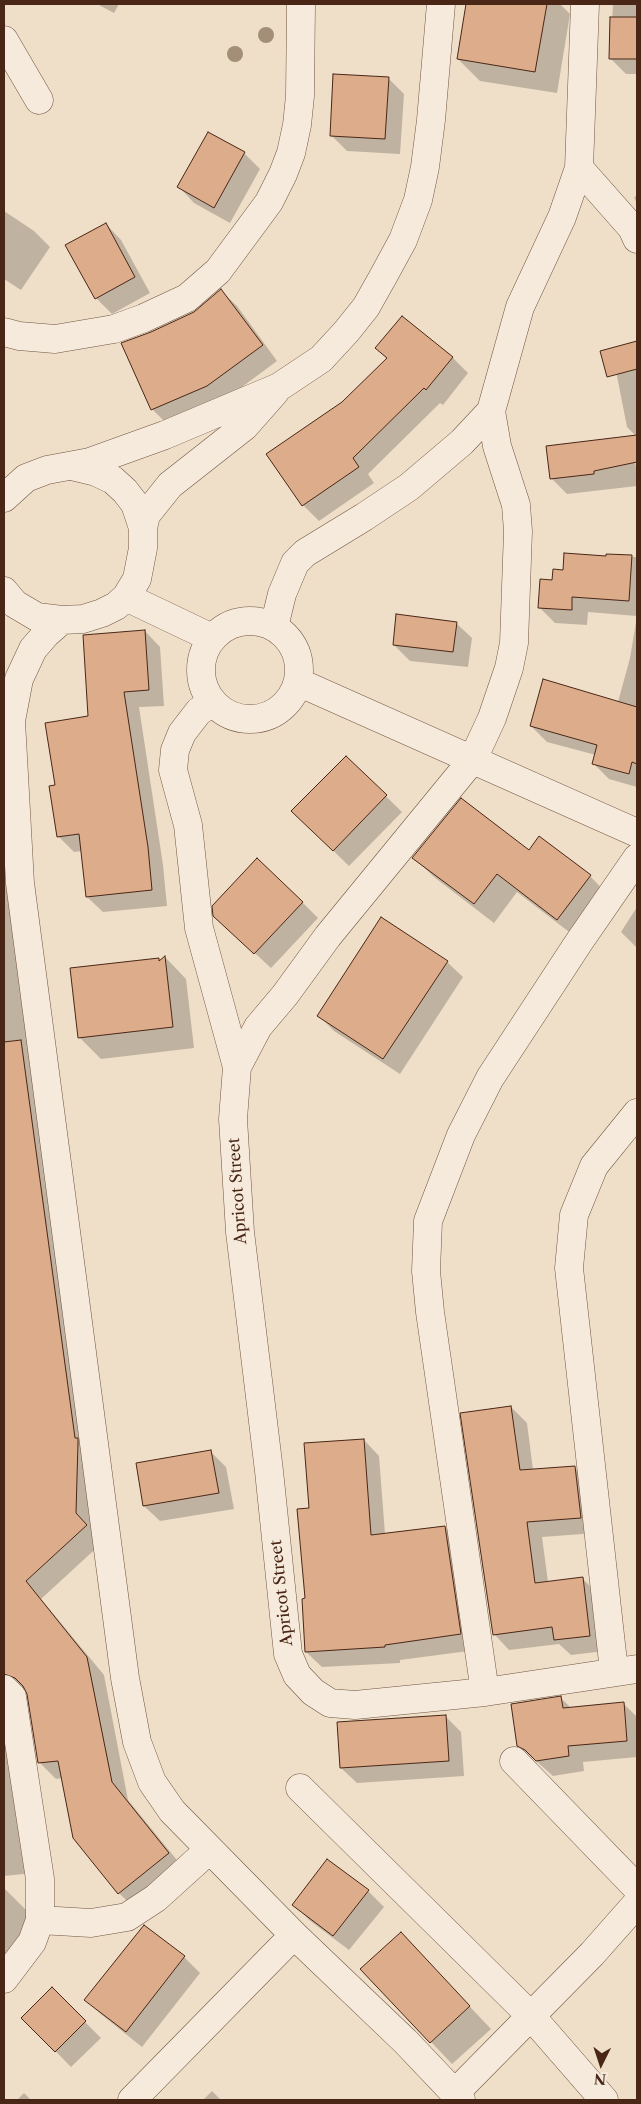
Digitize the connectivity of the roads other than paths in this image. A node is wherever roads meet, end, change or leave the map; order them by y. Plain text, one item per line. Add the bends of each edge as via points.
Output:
1 (301, 4) edge
2 (441, 4) edge
3 (585, 4) edge
4 (4, 40) edge
5 (39, 100) dead end
6 (579, 168) junction
7 (637, 239) edge
8 (4, 332) edge
9 (279, 387) junction
10 (491, 411) junction
11 (71, 466) junction
12 (7, 490) edge
13 (142, 528) junction
14 (4, 591) edge
15 (126, 596) junction
16 (62, 620) junction
17 (274, 626) junction
18 (212, 638) junction
19 (298, 682) junction
20 (213, 703) junction
21 (8, 710) edge
22 (473, 759) junction
23 (635, 825) edge
24 (637, 858) edge
25 (237, 1067) junction
26 (637, 1114) edge
27 (626, 1670) edge
28 (4, 1688) edge
29 (485, 1692) junction
30 (514, 1761) dead end
31 (300, 1788) dead end
32 (209, 1850) junction
33 (637, 1888) edge
34 (637, 1903) edge
35 (40, 1920) junction
36 (294, 1935) junction
37 (4, 1979) edge
38 (531, 2016) junction
39 (458, 2097) edge
40 (132, 2100) edge
41 (604, 2100) edge

1 - 8 street via 300,96 297,125 284,174 269,202 218,270 187,298 114,329 55,339
2 - 9 street via 426,167 404,240 366,307 346,332 321,359
3 - 6 street
4 - 5 street
6 - 7 street via 632,228
6 - 10 street via 562,217 520,307
9 - 11 street via 174,432
9 - 13 street via 245,426 170,485 146,515
10 - 17 street via 444,458 409,487 306,552 295,563 282,594
10 - 22 street via 497,446 516,505 516,625 501,694
11 - 12 street via 47,470
11 - 13 street via 113,480 135,504
13 - 15 street via 139,571
14 - 16 street via 15,604 37,617
15 - 16 street via 102,613 83,619
15 - 18 street
16 - 21 street via 33,650
17 - 18 street via 252,620 229,624
17 - 19 street via 291,641 299,661
18 - 20 street via 201,660 202,683
19 - 20 street via 285,705 262,718 236,717
19 - 22 street
20 - 25 street, Apricot Street via 198,711 182,733 175,750 173,770 188,825 199,928
21 - 32 street via 20,883 125,1678 137,1742 152,1782 172,1811
22 - 23 street
22 - 25 street via 258,1027
24 - 29 street via 490,1078 461,1135 428,1221 426,1271 430,1312
25 - 29 street, Apricot Street via 233,1119 240,1232 288,1654 298,1675 313,1692 330,1703 355,1705
26 - 27 street via 594,1166 574,1216 570,1268
27 - 29 street
28 - 35 street via 12,1697 40,1879
30 - 33 street
31 - 38 street
32 - 35 street via 156,1898 127,1917 91,1923
32 - 36 street
34 - 38 street
35 - 37 street via 32,1942
36 - 39 street via 406,2041
36 - 40 street
38 - 39 street
38 - 41 street

